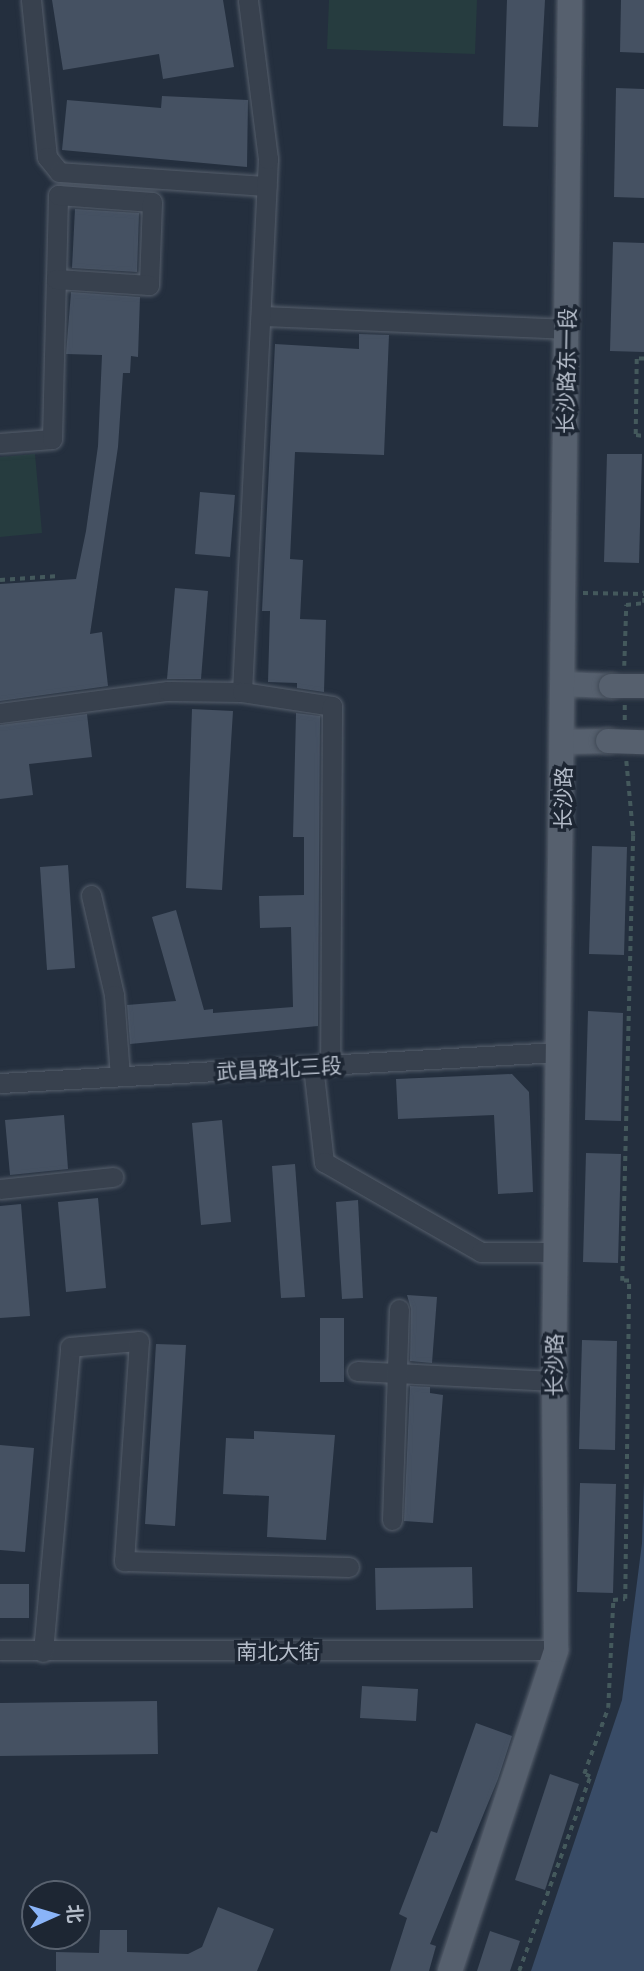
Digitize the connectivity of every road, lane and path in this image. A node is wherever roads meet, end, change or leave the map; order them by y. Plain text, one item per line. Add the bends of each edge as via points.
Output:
1 (31, 0) edge
2 (248, 0) edge
3 (570, 0) edge
4 (267, 186) junction
5 (56, 279) junction
6 (261, 316) junction
7 (566, 329) junction
8 (644, 359) edge
9 (644, 436) edge
10 (0, 443) edge
11 (59, 576) dead end
12 (0, 580) edge
13 (563, 593) junction
14 (644, 593) edge
15 (562, 684) junction
16 (626, 687) edge
17 (242, 692) junction
18 (0, 713) edge
19 (564, 742) junction
20 (626, 742) edge
21 (91, 895) dead end
22 (558, 1052) junction
23 (322, 1065) junction
24 (120, 1076) junction
25 (0, 1083) edge
26 (113, 1177) dead end
27 (0, 1189) edge
28 (555, 1252) junction
29 (399, 1309) dead end
30 (357, 1371) dead end
31 (397, 1373) junction
32 (554, 1381) junction
33 (391, 1520) dead end
34 (349, 1567) dead end
35 (0, 1650) edge
36 (556, 1650) junction
37 (43, 1652) junction
38 (450, 1971) edge
39 (519, 1971) edge

1 - 4 street via 47,157 58,172
2 - 4 street via 268,159
3 - 7 main road, 长沙路东一段
4 - 6 street
5 - 5 street via 58,195 152,202 149,285
5 - 10 street via 52,439
6 - 7 street
6 - 17 street
7 - 13 main road, 长沙路东一段
8 - 9 path via 637,359 636,435
11 - 12 path
13 - 14 path
13 - 15 main road, 长沙路东一段
14 - 16 path via 643,603 626,605
15 - 16 main road
15 - 19 main road, 长沙路东一段
16 - 20 path
17 - 18 street via 168,691
17 - 23 street via 332,706
19 - 20 main road
19 - 22 main road, 长沙路
20 - 39 path via 633,836 622,1282 629,1281 625,1599 613,1600 608,1708 584,1774 590,1777
21 - 24 street via 114,995
22 - 23 street, 武昌路北三段
22 - 28 main road, 长沙路
23 - 24 street, 武昌路北三段
23 - 28 street via 324,1162 481,1252
24 - 25 street, 武昌路北三段
26 - 27 street
28 - 32 main road, 长沙路
29 - 31 street
30 - 31 street
31 - 32 street
31 - 33 street
32 - 36 main road, 长沙路
34 - 37 street via 124,1561 139,1341 70,1347
35 - 37 street, 南北大街
36 - 37 street, 南北大街
36 - 38 main road, 长沙路

